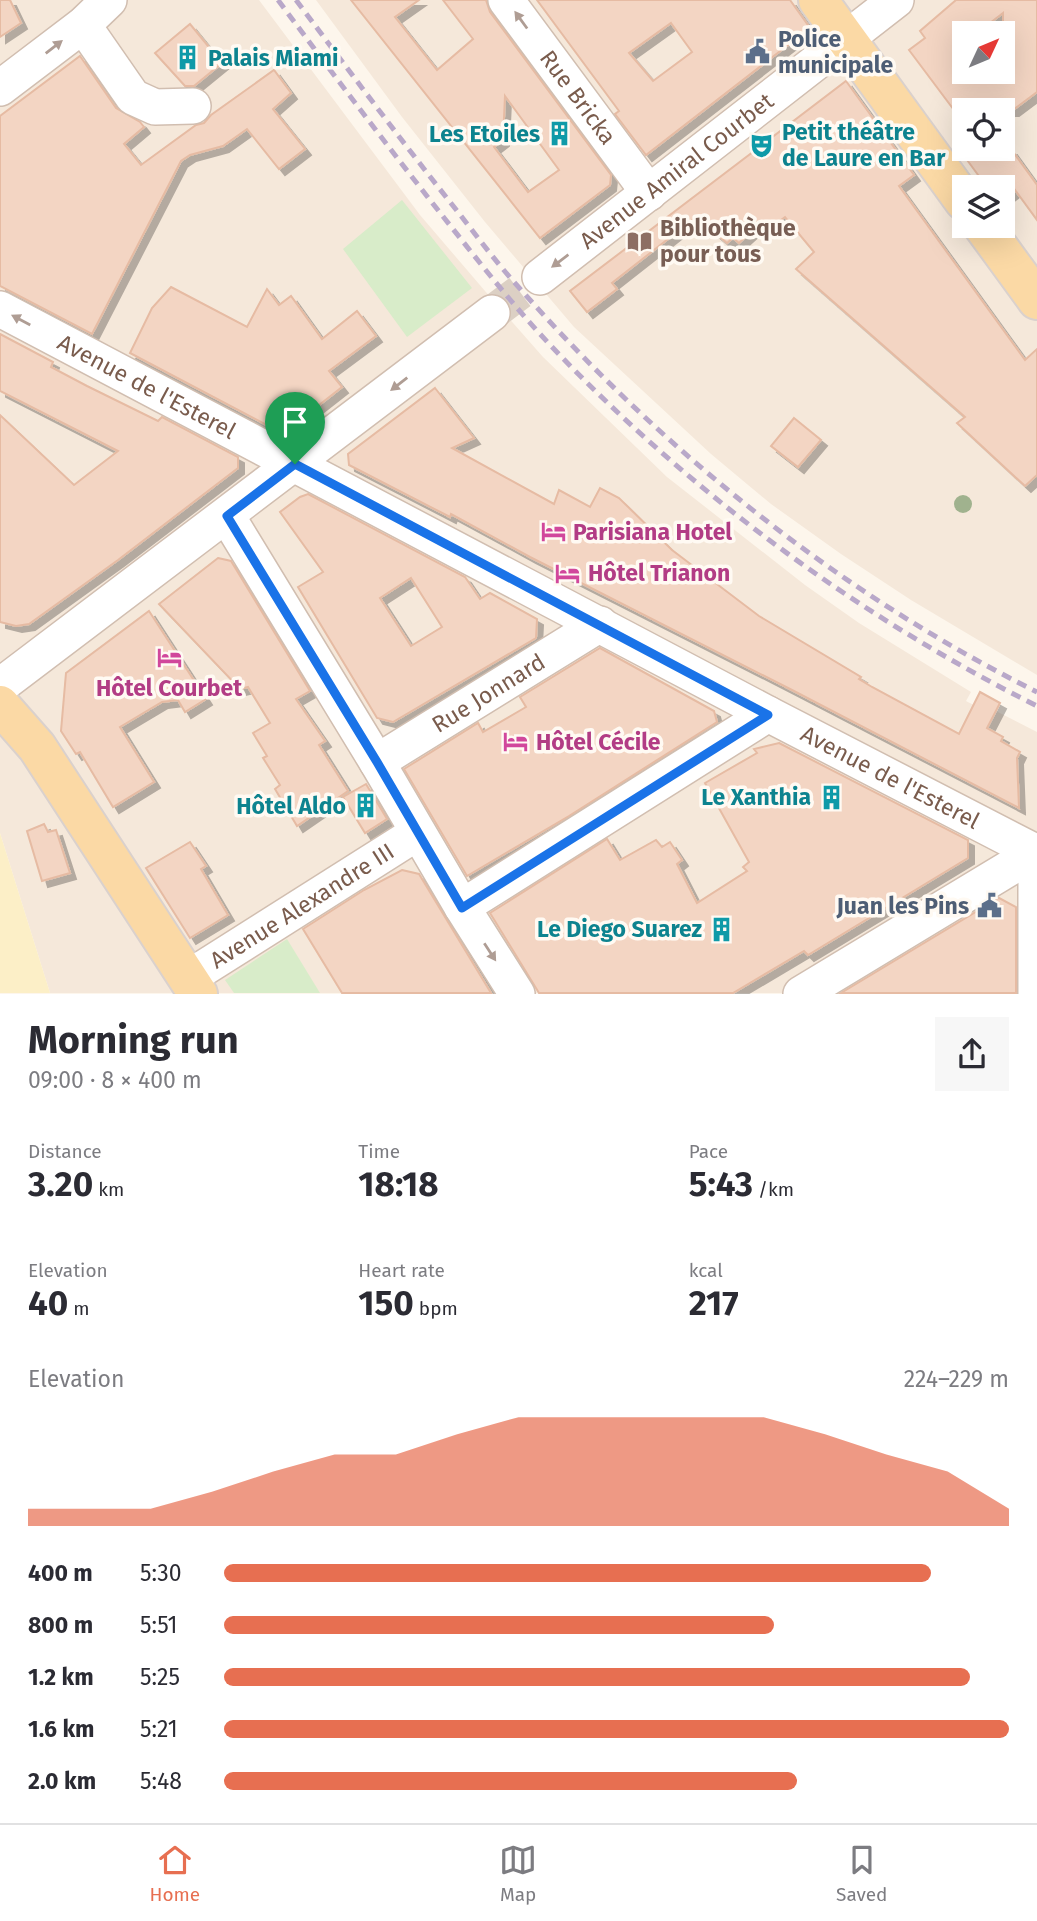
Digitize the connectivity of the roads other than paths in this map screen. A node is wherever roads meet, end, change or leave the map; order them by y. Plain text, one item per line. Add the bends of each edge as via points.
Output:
1 (109, 0) edge
2 (506, 0) edge
3 (818, 0) edge
4 (896, 0) edge
5 (83, 25) junction
6 (846, 38) junction
7 (0, 88) edge
8 (193, 106) dead end
9 (952, 184) edge
10 (649, 193) junction
11 (992, 238) edge
12 (540, 277) tunnel mouth
13 (1037, 300) edge
14 (0, 309) edge
15 (492, 313) tunnel mouth
16 (295, 464) junction
17 (227, 516) junction
18 (600, 624) junction
19 (0, 686) edge
20 (0, 705) edge
21 (768, 715) junction
22 (377, 762) junction
23 (417, 833) junction
24 (1036, 853) edge
25 (462, 908) junction
26 (193, 986) edge
27 (517, 993) edge
28 (801, 993) edge
29 (1035, 993) edge

1 - 5 street
10 -> 2 street, Rue Bricka
3 - 6 main road
4 - 6 street, Avenue Amiral Courbet
7 -> 5 street
5 - 8 street via 133,97 155,107
6 - 9 main road
6 - 10 street, Avenue Amiral Courbet
10 -> 12 street, Avenue Amiral Courbet
11 - 13 main road
16 -> 14 street, Avenue de l'Esterel
15 -> 16 street via 453,362
16 - 17 street
16 - 18 street, Avenue de l'Esterel
17 - 19 street
17 - 22 street
18 - 21 street, Avenue de l'Esterel
18 - 22 street, Rue Jonnard
20 - 26 main road via 37,747
21 - 24 street, Avenue de l'Esterel
21 - 25 street
22 - 23 street
23 - 25 street
23 - 26 street, Avenue Alexandre III
24 - 28 street
24 - 29 street
25 -> 27 street

